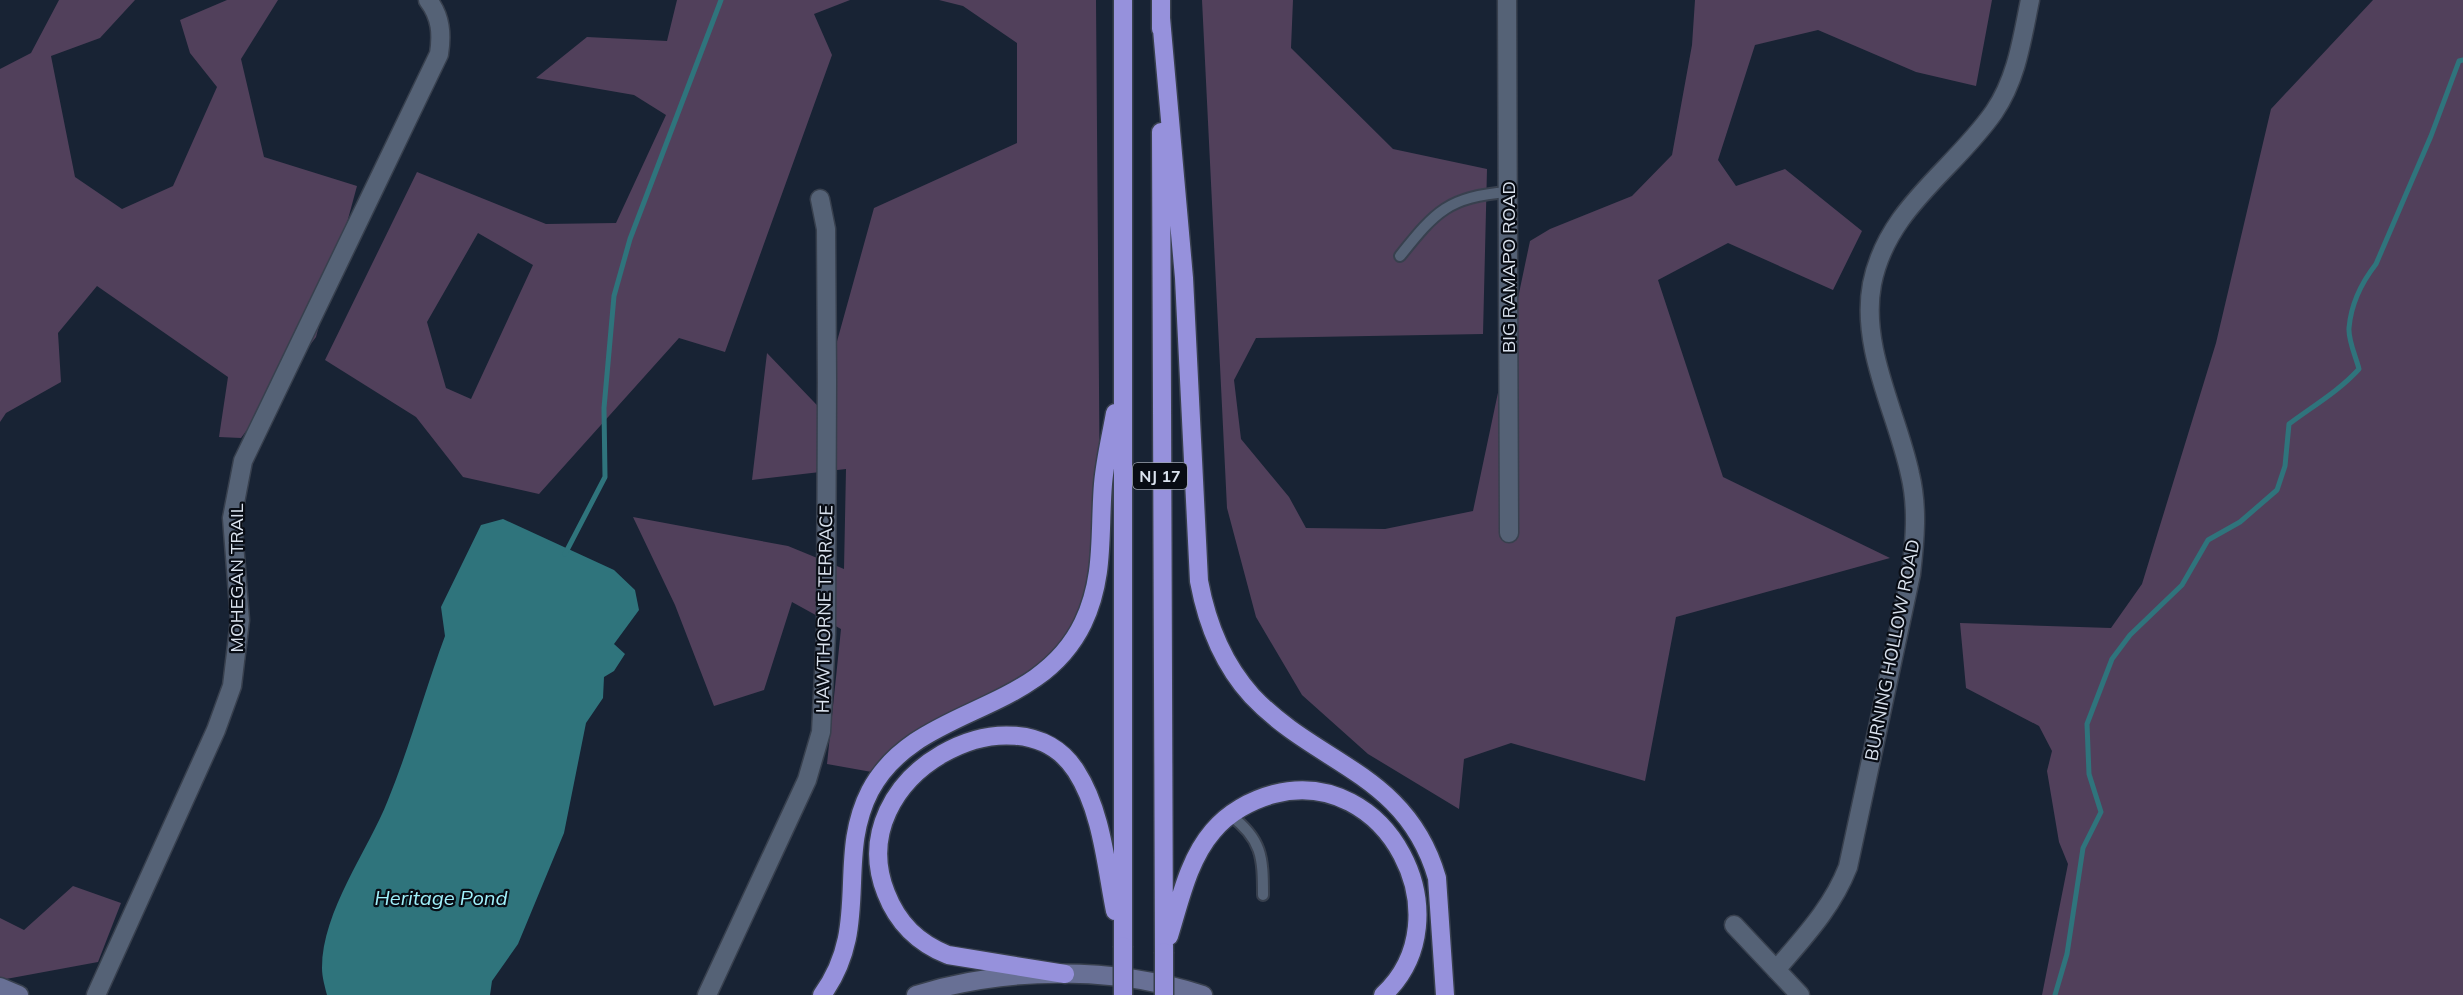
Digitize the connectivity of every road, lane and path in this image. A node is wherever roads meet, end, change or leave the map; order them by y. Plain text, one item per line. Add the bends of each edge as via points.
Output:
1 (428, 0) edge
2 (1123, 0) edge
3 (1507, 0) edge
4 (2030, 0) edge
5 (1161, 9) edge
6 (1508, 192) junction
7 (820, 200) dead end
8 (1400, 256) dead end
9 (1124, 357) junction
10 (1509, 533) dead end
11 (1230, 815) junction
12 (1263, 895) dead end
13 (1734, 925) dead end
14 (1123, 946) junction
15 (1164, 952) junction
16 (1776, 970) junction
17 (1065, 974) junction
18 (0, 987) edge
19 (19, 995) edge
20 (96, 995) edge
21 (707, 995) edge
22 (822, 995) edge
23 (916, 995) edge
24 (1123, 995) edge
25 (1164, 995) edge
26 (1203, 995) edge
27 (1383, 995) edge
28 (1445, 995) edge
29 (1800, 995) edge

1 - 20 street, MOHEGAN TRAIL via 440,21 439,54 243,461 232,518 240,620 238,653 222,717
2 - 9 highway, NJ 17
3 - 6 street, BIG RAMAPO ROAD
4 - 16 street, BURNING HOLLOW ROAD via 2018,61 1995,111 1904,212 1877,261 1870,311 1872,337 1911,474 1915,507 1912,563 1848,867 1825,912
5 - 15 highway, NJ 17
5 - 28 highway via 1184,278 1199,581 1207,617 1221,652 1251,695 1275,717 1383,792 1416,828 1437,878
6 - 8 lane via 1457,201 1426,223
6 - 10 street, BIG RAMAPO ROAD
7 - 21 street, HAWTHORNE TERRACE via 826,229 827,381 826,634 821,732 807,780
9 - 14 highway, NJ 17
9 - 22 highway via 1103,484 1100,567 1083,622 1066,649 1041,675 1011,695 917,740 892,761 876,782 864,804 856,836 847,949
11 - 12 lane via 1253,834 1263,869
11 - 15 highway via 1212,832 1198,855
11 - 27 highway via 1271,795 1316,791 1358,805 1391,836 1411,876 1417,920 1409,959
13 - 16 street
14 - 17 highway via 1091,802 1068,760 1040,743 1007,736 971,742 937,756 899,791 880,832 880,875 897,916 919,940 948,955
14 - 24 highway, NJ 17, bridge
15 - 25 highway, NJ 17, bridge
16 - 29 street
17 - 23 main road via 1005,977
17 - 26 main road via 1143,981
18 - 19 main road

